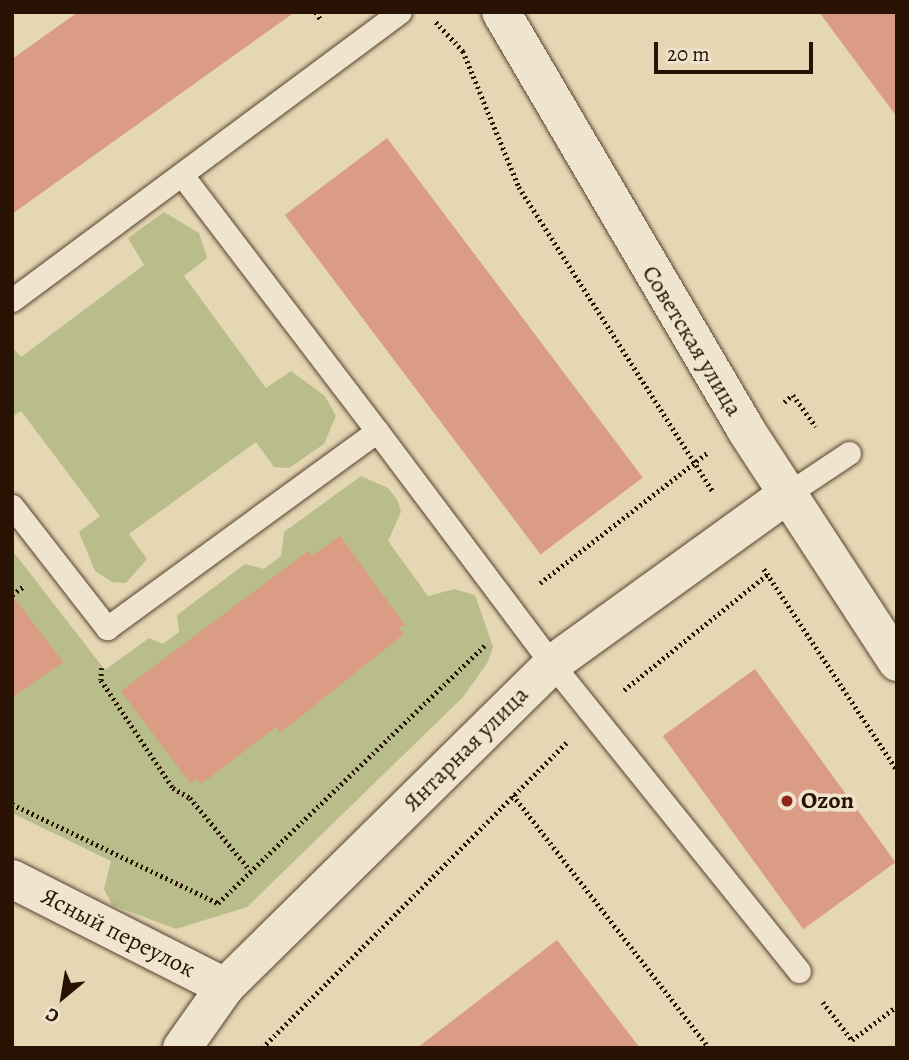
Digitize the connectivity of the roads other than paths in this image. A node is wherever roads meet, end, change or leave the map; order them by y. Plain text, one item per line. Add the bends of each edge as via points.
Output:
1 (400, 12) edge
2 (501, 12) edge
3 (182, 175) junction
4 (12, 300) edge
5 (377, 431) junction
6 (844, 456) road end
7 (789, 493) junction
8 (12, 506) edge
9 (897, 662) edge
10 (552, 664) junction
11 (12, 879) edge
12 (799, 971) road end
13 (225, 987) junction
14 (183, 1048) edge

1 - 3 lane
2 - 7 street, Советская улица via 746,430
3 - 4 lane
3 - 5 lane
5 - 8 lane via 107,628
5 - 10 lane
6 - 7 lane
7 - 9 street, Советская улица
7 - 10 street, Янтарная улица
10 - 12 lane
10 - 13 street, Янтарная улица
11 - 13 street, Ясный переулок
13 - 14 street, Янтарная улица

